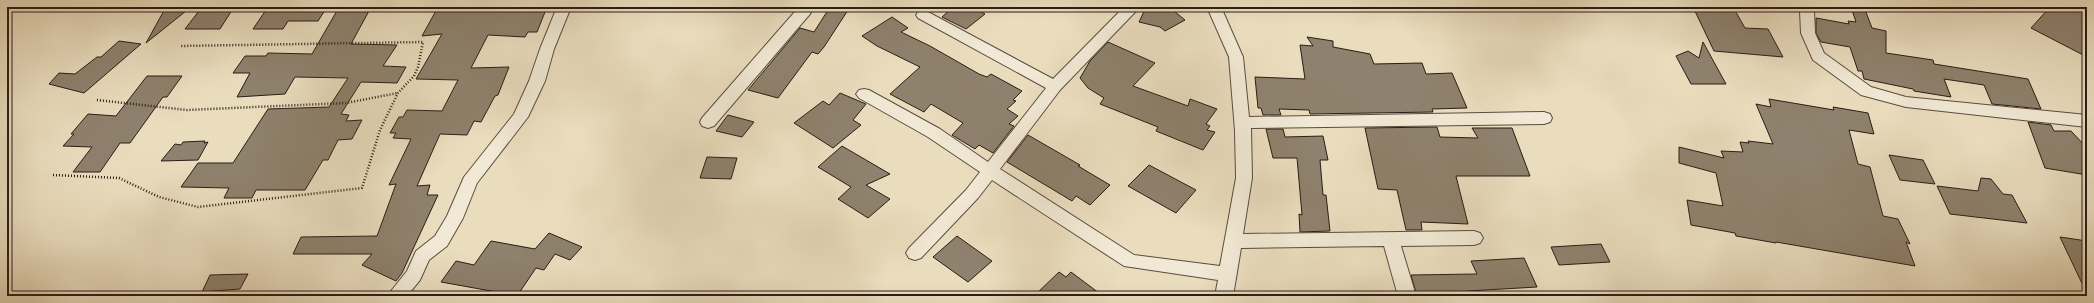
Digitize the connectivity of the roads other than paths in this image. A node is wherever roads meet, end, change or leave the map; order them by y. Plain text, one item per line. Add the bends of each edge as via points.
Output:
1 (564, 7) edge
2 (806, 7) edge
3 (1133, 7) edge
4 (1214, 7) edge
5 (1804, 7) edge
6 (923, 15) dead end
7 (1054, 86) junction
8 (864, 94) dead end
9 (1544, 118) dead end
10 (2087, 121) edge
11 (708, 122) dead end
12 (1242, 122) junction
13 (990, 171) junction
14 (1474, 238) dead end
15 (1391, 239) junction
16 (1233, 242) junction
17 (915, 253) dead end
18 (1228, 274) junction
19 (396, 296) edge
20 (1224, 296) edge
21 (1407, 296) edge

1 - 19 street via 537,81 520,117 470,181 455,218 441,241 422,256 414,275
2 - 11 street
3 - 7 street
4 - 12 street via 1236,57
5 - 10 street via 1807,11 1808,33 1818,56 1866,91 1906,102
6 - 7 street
7 - 13 street
8 - 13 street via 934,133
9 - 12 street
12 - 16 street via 1244,178
13 - 17 street via 972,194
13 - 18 street via 1130,261
14 - 15 street
15 - 16 street
15 - 21 street
16 - 18 street
18 - 20 street

